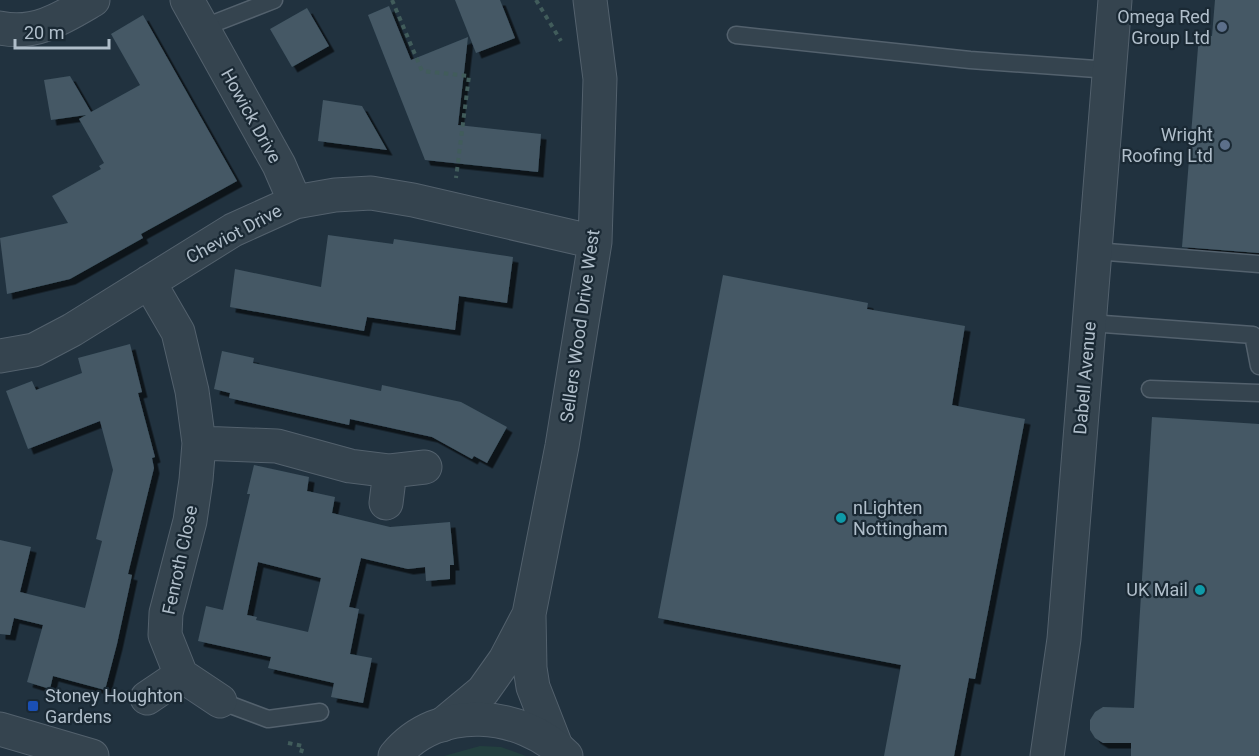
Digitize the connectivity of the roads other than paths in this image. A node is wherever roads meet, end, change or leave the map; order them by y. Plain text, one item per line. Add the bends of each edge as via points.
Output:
1 (93, 0) edge
2 (187, 0) edge
3 (274, 0) edge
4 (590, 0) edge
5 (1115, 0) edge
6 (0, 28) edge
7 (202, 28) junction
8 (736, 35) dead end
9 (1110, 70) junction
10 (295, 202) junction
11 (595, 242) junction
12 (1095, 251) junction
13 (1259, 264) edge
14 (149, 282) junction
15 (1090, 323) junction
16 (0, 356) edge
17 (1259, 366) edge
18 (1150, 389) dead end
19 (1259, 393) edge
20 (199, 443) junction
21 (424, 467) dead end
22 (390, 471) junction
23 (386, 503) dead end
24 (529, 614) junction
25 (181, 675) junction
26 (147, 698) dead end
27 (220, 701) joint
28 (320, 712) dead end
29 (442, 725) junction
30 (0, 729) edge
31 (561, 751) edge
32 (92, 756) edge
33 (395, 756) edge
34 (1047, 756) edge

1 - 6 street via 56,21 33,28
2 - 7 street, Howick Drive
3 - 7 lane
4 - 11 street, Sellers Wood Drive West via 600,79
5 - 9 street, Dabell Avenue
7 - 10 street, Howick Drive via 279,165
8 - 9 lane via 970,60
9 - 12 street, Dabell Avenue
10 - 11 street, Cheviot Drive via 371,194
10 - 14 street, Cheviot Drive via 233,230
11 - 24 street, Sellers Wood Drive West via 562,446
12 - 13 lane
12 - 15 street, Dabell Avenue
14 - 16 street, Cheviot Drive via 34,350
14 - 20 street, Fenroth Close via 178,332
15 - 17 lane via 1253,335
15 - 34 street, Dabell Avenue via 1064,639
18 - 19 lane
20 - 22 street via 277,447 350,466
20 - 25 street, Fenroth Close via 190,521 166,624 168,645
21 - 22 street
22 - 23 street
24 - 29 street, Sellers Wood Drive West via 483,691
24 - 31 street, Sellers Wood Drive West via 533,687
25 - 26 street
25 - 27 street
27 - 28 lane via 268,719
29 - 31 street via 494,719 527,728
29 - 33 street via 418,736
30 - 32 street

